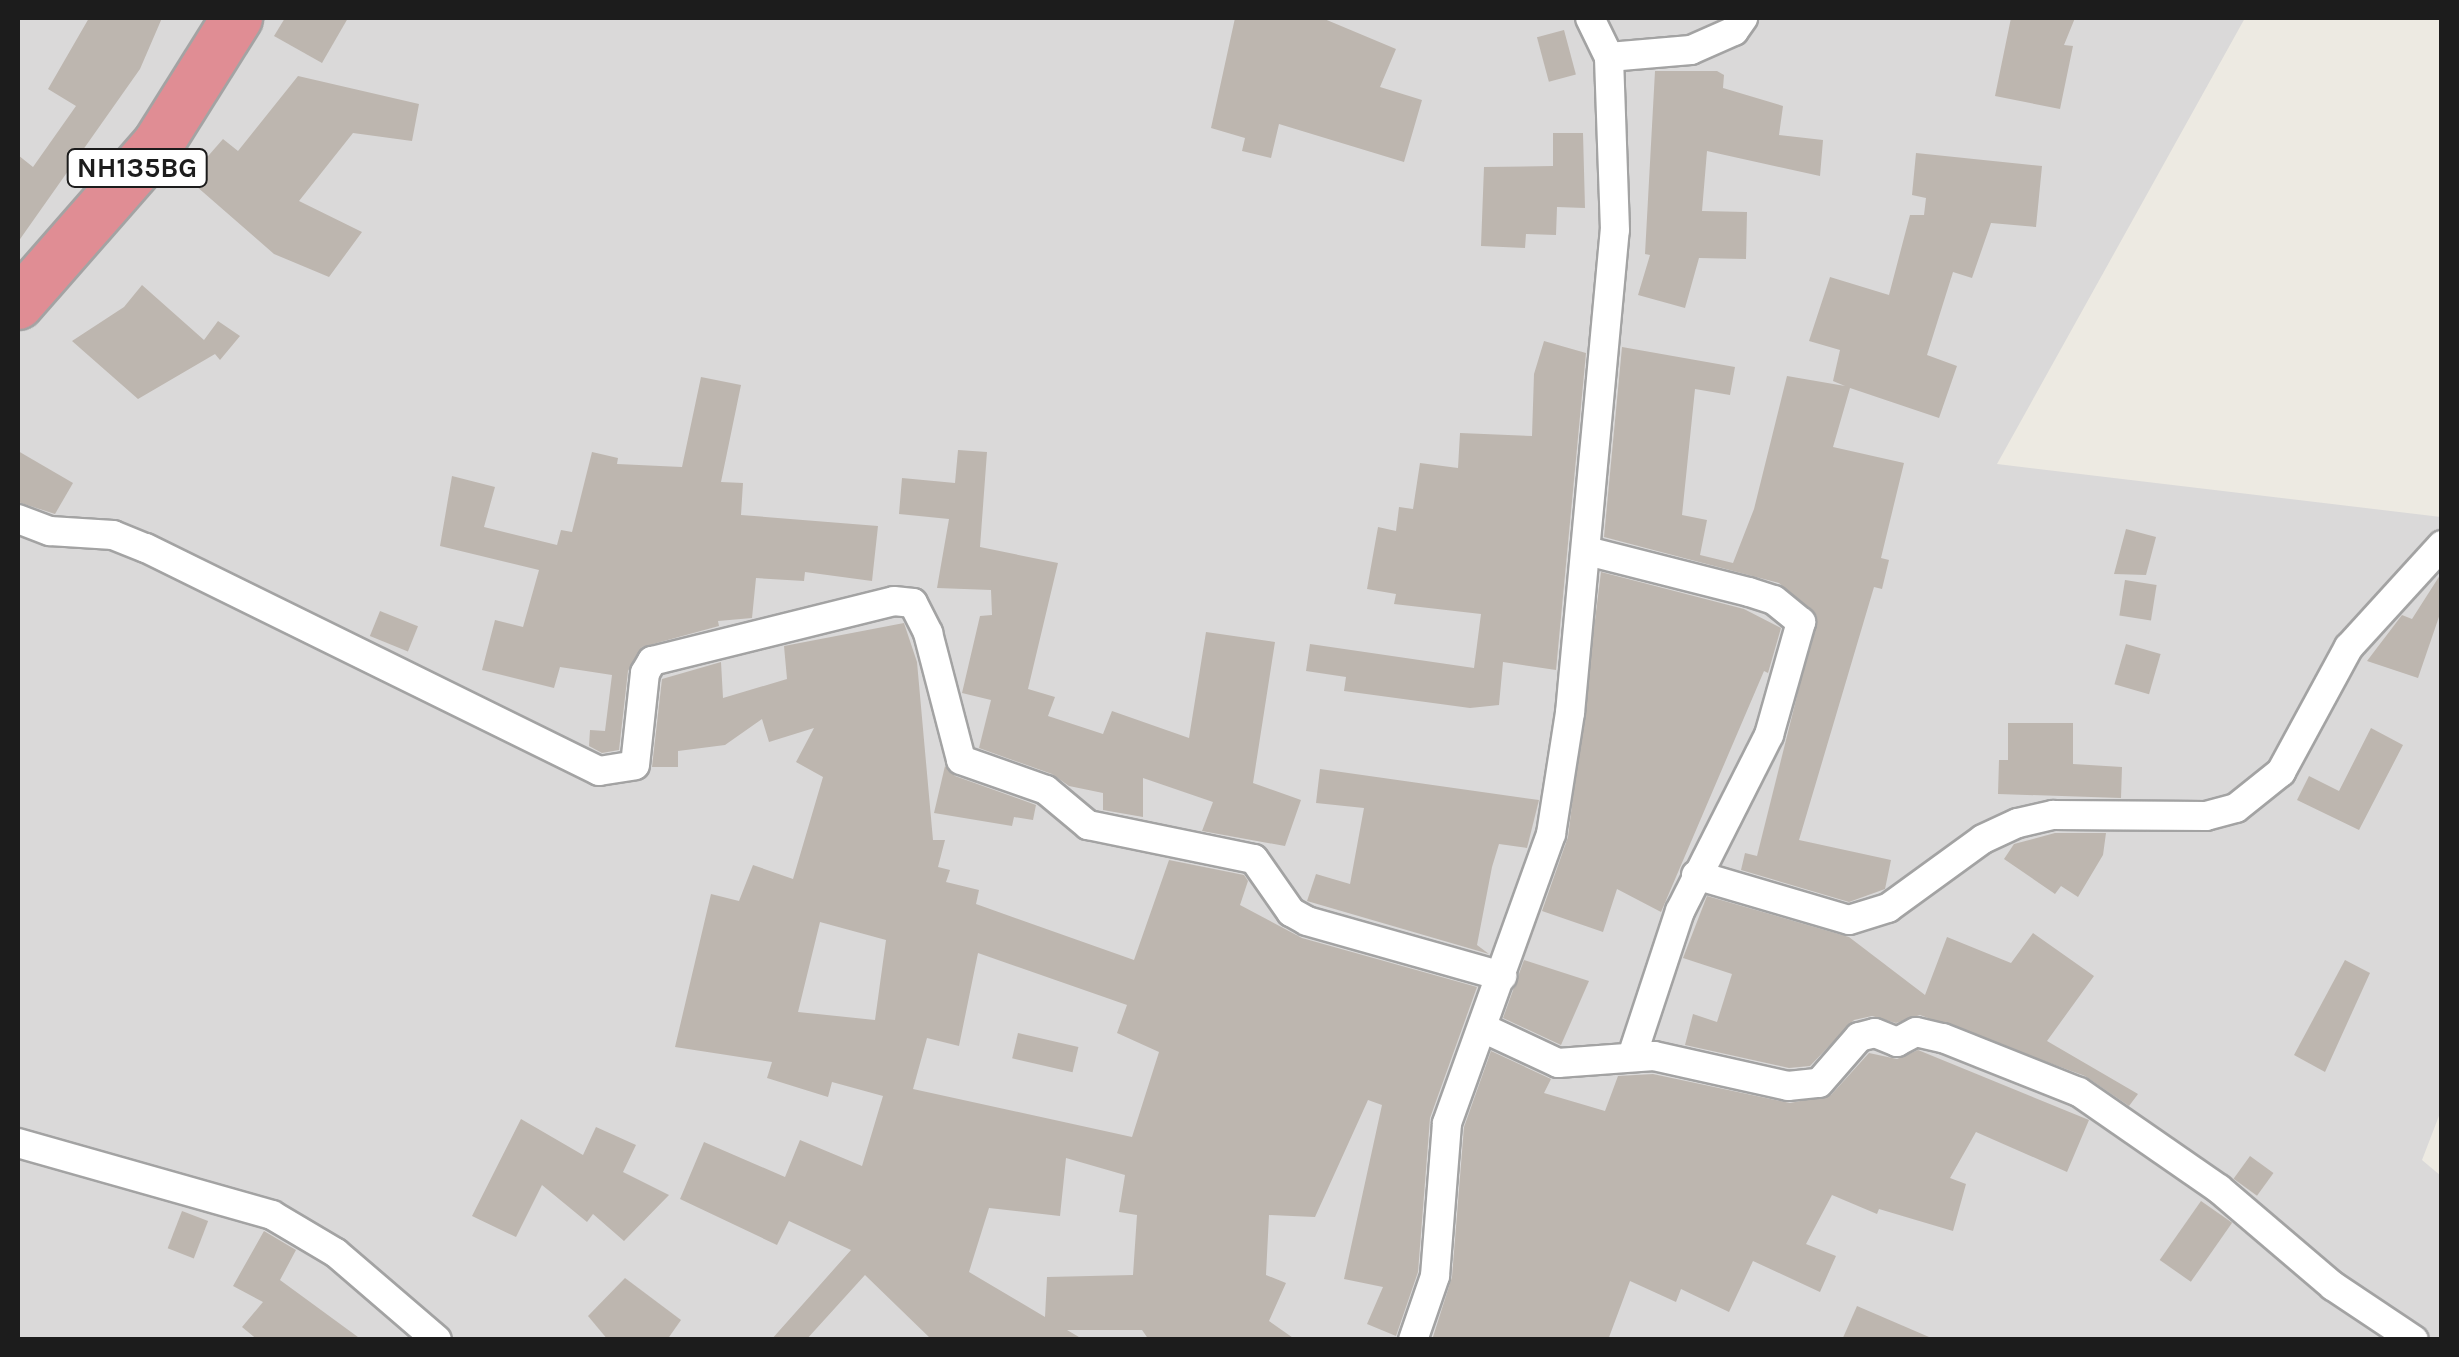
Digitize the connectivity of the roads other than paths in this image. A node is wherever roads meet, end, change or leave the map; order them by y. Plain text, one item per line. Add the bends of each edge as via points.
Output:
1 (237, 18) edge
2 (1590, 18) edge
3 (1743, 18) edge
4 (1609, 57) junction
5 (18, 304) edge
6 (18, 519) edge
7 (2442, 545) edge
8 (1588, 552) junction
9 (1696, 875) junction
10 (1502, 976) junction
11 (1483, 1028) junction
12 (1632, 1056) junction
13 (18, 1143) edge
14 (438, 1340) edge
15 (1413, 1340) edge
16 (2414, 1340) edge

1 - 5 highway, NH135BG via 158,144
2 - 4 street
3 - 4 street via 1734,31 1691,50
4 - 8 street via 1614,230
6 - 10 street via 50,532 114,535 146,548 598,771 635,765 652,661 894,601 913,603 928,633 961,760 1046,790 1088,825 1254,859 1291,912 1307,921
7 - 9 street via 2349,647 2281,772 2236,808 2206,816 2053,815 2018,824 1983,840 1888,908 1849,920
8 - 9 street via 1774,600 1801,622 1798,653 1769,735
8 - 10 street via 1552,834
9 - 12 street
10 - 11 street
11 - 12 street via 1558,1063
11 - 15 street via 1447,1124 1435,1276
12 - 16 street via 1805,1086 1831,1073 1859,1037 1874,1033 1897,1042 1916,1032 1956,1043 2079,1092 2220,1189 2333,1286
13 - 14 street via 272,1215 336,1254

